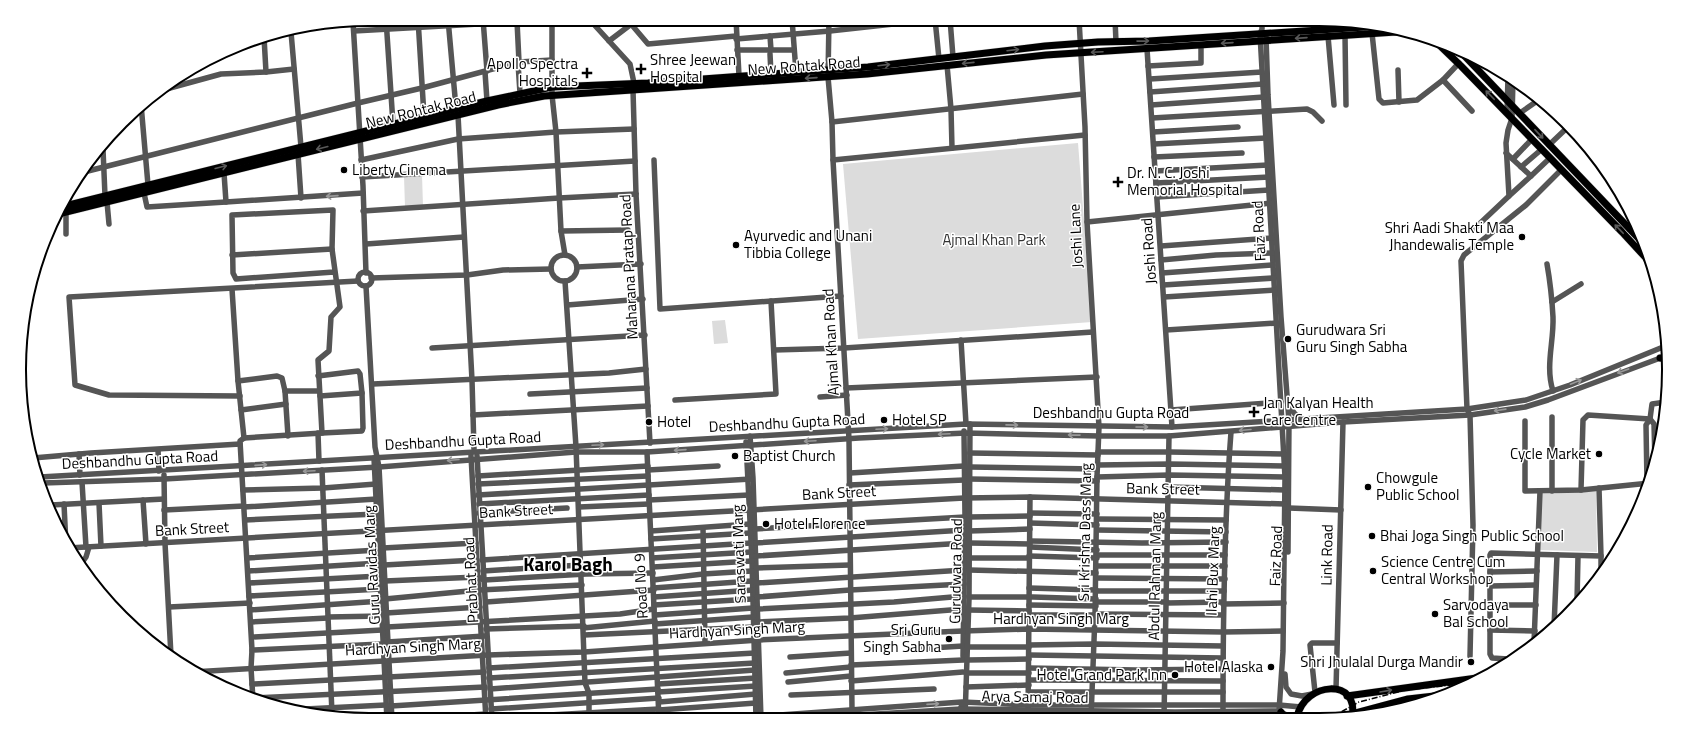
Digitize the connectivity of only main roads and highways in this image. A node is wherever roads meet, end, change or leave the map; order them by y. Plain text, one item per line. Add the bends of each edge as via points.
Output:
1 (1352, 28) edge
2 (1383, 33) edge
3 (1263, 35) junction
4 (1445, 50) edge
5 (1469, 61) edge
6 (828, 74) junction
7 (634, 87) junction
8 (552, 91) junction
9 (457, 112) junction
10 (360, 136) junction
11 (106, 199) junction
12 (68, 205) edge
13 (1634, 235) edge
14 (1642, 254) edge
15 (1467, 680) edge
16 (1347, 696) junction
17 (1419, 698) edge
18 (1384, 706) edge
19 (1352, 711) edge
20 (1299, 713) edge

1 - 3 main road, New Rohtak Road
2 -> 3 main road, New Rohtak Road via 1328,36
3 -> 6 main road, New Rohtak Road via 1201,45 1081,52 947,66
6 -> 3 main road, New Rohtak Road via 939,58 1081,44
14 -> 4 main road
5 -> 13 main road
6 -> 7 main road, New Rohtak Road
6 - 7 main road, New Rohtak Road via 796,72
7 - 8 main road, New Rohtak Road
8 - 9 main road, New Rohtak Road via 498,105
8 - 9 main road, New Rohtak Road via 520,93
9 - 10 main road, New Rohtak Road
9 - 10 main road, New Rohtak Road via 424,116
11 -> 10 main road, New Rohtak Road via 301,147
10 -> 11 main road, New Rohtak Road via 144,193
11 - 12 main road, New Rohtak Road
16 -> 15 main road
16 - 19 main road
16 - 20 main road via 1336,689 1326,688 1313,693
17 - 18 main road

